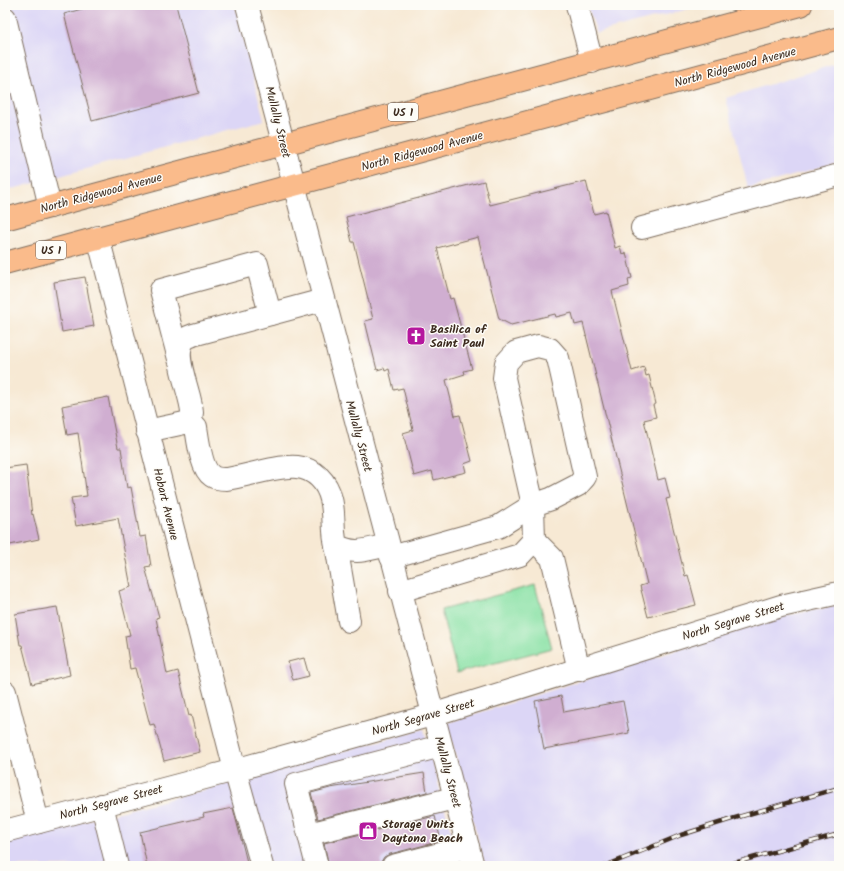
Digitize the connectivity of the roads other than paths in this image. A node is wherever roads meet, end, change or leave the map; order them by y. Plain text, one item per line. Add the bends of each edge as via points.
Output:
1 (247, 5) edge
2 (577, 5) edge
3 (800, 5) edge
4 (755, 11) edge
5 (5, 18) edge
6 (839, 38) edge
7 (592, 62) junction
8 (283, 144) junction
9 (839, 175) edge
10 (294, 185) junction
11 (50, 207) junction
12 (5, 219) edge
13 (642, 228) dead end
14 (98, 237) junction
15 (5, 263) edge
16 (324, 300) junction
17 (270, 314) junction
18 (179, 359) junction
19 (189, 422) junction
20 (148, 431) junction
21 (533, 505) junction
22 (534, 540) junction
23 (336, 545) junction
24 (389, 551) junction
25 (400, 591) junction
26 (839, 593) edge
27 (349, 621) dead end
28 (579, 670) junction
29 (5, 692) edge
30 (432, 715) junction
31 (441, 746) junction
32 (235, 770) junction
33 (454, 798) junction
34 (102, 805) junction
35 (38, 822) junction
36 (5, 831) edge
37 (309, 834) junction
38 (470, 856) edge
39 (117, 866) edge
40 (262, 866) edge
41 (317, 866) edge
42 (393, 866) edge

1 - 8 street, Mullally Street
2 - 7 street
3 - 4 main road, North Ridgewood Avenue / US 1
4 - 7 main road, North Ridgewood Avenue / US 1
5 - 11 street
6 - 10 main road, North Ridgewood Avenue / US 1
7 - 8 main road, North Ridgewood Avenue / US 1
8 - 10 street, Mullally Street
8 - 11 main road, North Ridgewood Avenue / US 1
9 - 13 street
10 - 14 main road, North Ridgewood Avenue / US 1
10 - 16 street, Mullally Street
11 - 12 main road, North Ridgewood Avenue / US 1
14 - 15 main road, North Ridgewood Avenue / US 1
14 - 20 street, Hobart Avenue
16 - 17 street
16 - 24 street, Mullally Street
17 - 18 street via 193,334 180,346
17 - 18 street via 257,264 161,290
18 - 19 street via 190,399 192,414
19 - 20 street
19 - 23 street via 196,427 204,465 211,476 227,479 298,467 321,478 332,500
20 - 32 street, Hobart Avenue
21 - 21 street via 578,485 585,477 558,358 550,349 538,346 516,352 506,363 504,378
21 - 22 street
21 - 24 street via 498,527
22 - 25 street via 520,555
22 - 28 street via 552,558
23 - 24 street via 346,550
23 - 27 street
24 - 25 street, Mullally Street
25 - 30 street, Mullally Street
26 - 28 street, North Segrave Street via 781,606
28 - 30 street, North Segrave Street
29 - 35 street
30 - 31 street, Mullally Street
30 - 32 street, North Segrave Street
31 - 33 street, Mullally Street
31 - 37 street via 296,784
32 - 34 street, North Segrave Street
32 - 40 street, Hobart Avenue
33 - 37 street
33 - 38 street, Mullally Street
34 - 35 street, North Segrave Street
34 - 39 street
35 - 36 street, North Segrave Street
37 - 41 street
38 - 42 street

